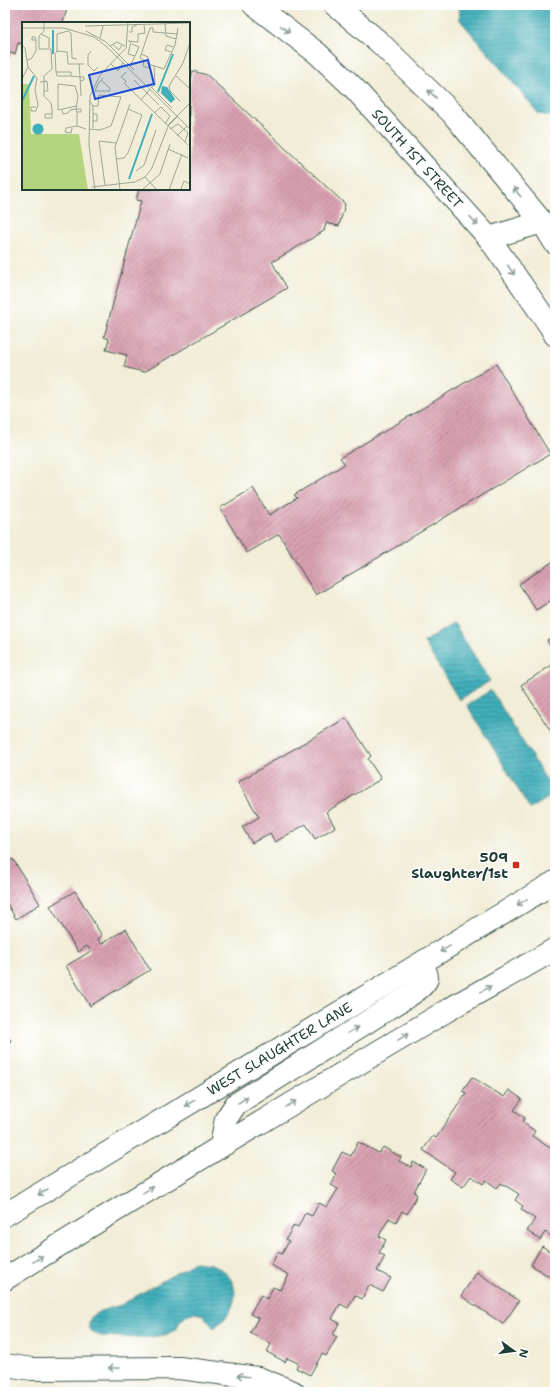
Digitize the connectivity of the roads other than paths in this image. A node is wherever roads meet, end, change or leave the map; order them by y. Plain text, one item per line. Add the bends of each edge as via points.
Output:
1 (254, 5) edge
2 (335, 5) edge
3 (542, 222) junction
4 (489, 238) junction
5 (555, 243) edge
6 (555, 335) edge
7 (555, 882) edge
8 (555, 949) edge
9 (422, 963) junction
10 (221, 1145) junction
11 (5, 1215) edge
12 (5, 1279) edge
13 (5, 1365) edge
14 (293, 1392) edge

1 -> 4 main road, SOUTH 1ST STREET via 317,53 354,88
3 -> 2 main road via 452,113 379,42
3 - 4 main road
3 - 5 main road
4 -> 6 main road, SOUTH 1ST STREET
7 -> 9 main road, WEST SLAUGHTER LANE
10 -> 8 main road
10 -> 9 main road via 226,1119 236,1104 421,986 427,977
9 -> 11 main road, WEST SLAUGHTER LANE
12 -> 10 main road
14 -> 13 main road via 258,1378 179,1368 32,1369

